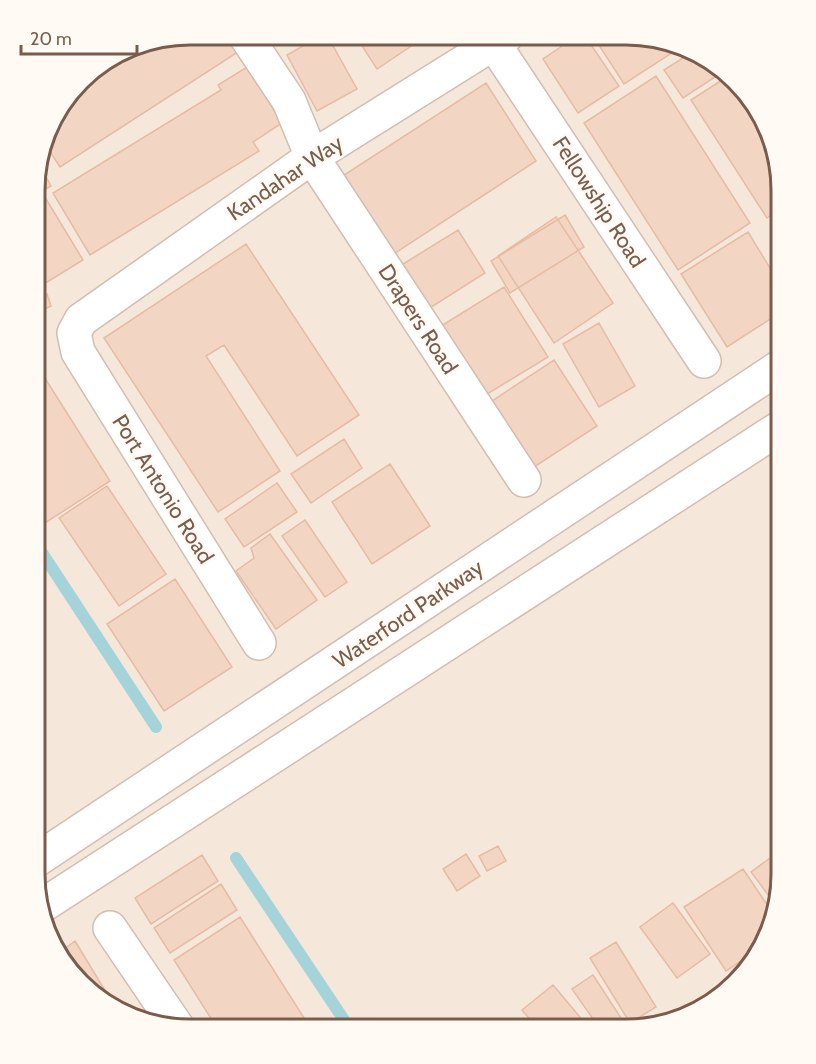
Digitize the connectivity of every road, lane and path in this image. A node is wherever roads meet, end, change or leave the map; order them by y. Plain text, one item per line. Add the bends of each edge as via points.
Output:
1 (252, 45) edge
2 (492, 45) edge
3 (503, 45) edge
4 (312, 157) junction
5 (74, 333) joint
6 (704, 361) dead end
7 (771, 373) edge
8 (771, 433) edge
9 (524, 480) dead end
10 (259, 643) dead end
11 (45, 854) edge
12 (48, 902) edge
13 (110, 928) dead end
14 (171, 1018) edge

1 - 4 street, Drapers Road via 289,101
2 - 4 street, Kandahar Way
3 - 6 street, Fellowship Road
4 - 5 street, Kandahar Way via 81,320
4 - 9 street, Drapers Road
5 - 10 street, Port Antonio Road via 78,352
7 - 11 street, Waterford Parkway
8 - 12 street, Waterford Parkway
13 - 14 street

